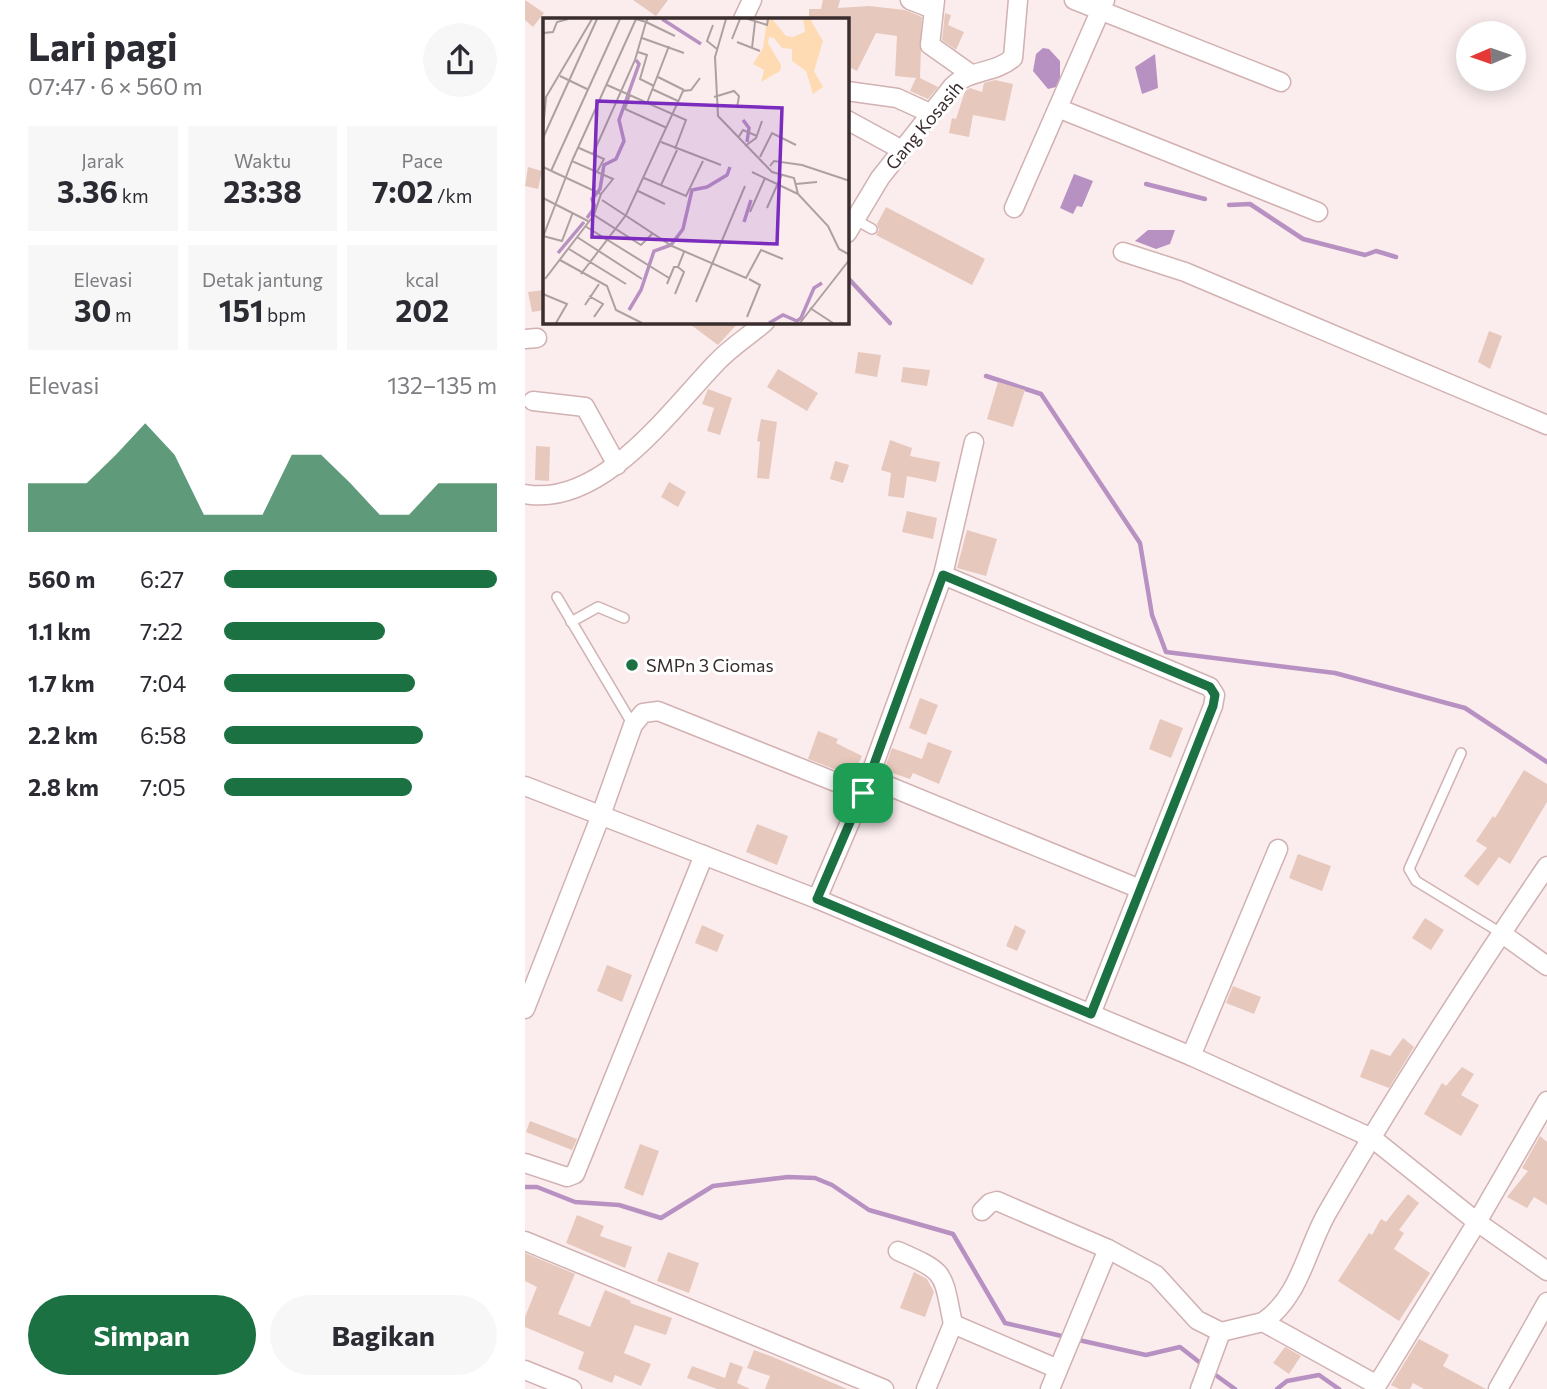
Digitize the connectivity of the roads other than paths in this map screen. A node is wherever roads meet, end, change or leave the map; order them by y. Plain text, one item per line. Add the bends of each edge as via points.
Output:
1 (752, 0) edge
2 (910, 0) edge
3 (1018, 0) edge
4 (1074, 0) edge
5 (934, 5) edge
6 (1103, 6) edge
7 (743, 18) edge
8 (971, 74) junction
9 (1282, 82) dead end
10 (849, 91) edge
11 (1060, 109) junction
12 (932, 114) junction
13 (849, 121) edge
14 (902, 150) junction
15 (1014, 208) dead end
16 (1318, 212) dead end
17 (851, 226) edge
18 (872, 229) dead end
19 (1123, 252) dead end
20 (762, 324) edge
21 (533, 401) dead end
22 (1547, 425) edge
23 (974, 442) dead end
24 (617, 465) junction
25 (525, 494) edge
26 (943, 575) junction
27 (557, 597) dead end
28 (624, 618) dead end
29 (571, 622) junction
30 (633, 725) junction
31 (1461, 753) dead end
32 (866, 785) junction
33 (525, 786) edge
34 (601, 815) junction
35 (1278, 849) dead end
36 (704, 855) junction
37 (1547, 866) edge
38 (1140, 889) junction
39 (817, 899) junction
40 (1501, 933) junction
41 (1547, 966) edge
42 (525, 1009) edge
43 (1091, 1014) junction
44 (1191, 1056) junction
45 (1547, 1101) edge
46 (1371, 1138) junction
47 (525, 1163) edge
48 (982, 1211) dead end
49 (1477, 1222) junction
50 (525, 1241) edge
51 (1108, 1249) junction
52 (898, 1251) dead end
53 (1547, 1271) edge
54 (1547, 1302) edge
55 (1263, 1322) junction
56 (953, 1324) junction
57 (1221, 1332) junction
58 (1058, 1369) junction
59 (527, 1375) edge
60 (1202, 1385) edge
61 (1380, 1387) edge
62 (572, 1389) edge
63 (884, 1389) edge
64 (926, 1389) edge
65 (1050, 1389) edge
66 (1497, 1389) edge

1 - 7 street
2 - 5 street
3 - 8 street, Gang Kosasih via 1013,58
4 - 6 street
5 - 8 street via 930,45
6 - 9 street
6 - 11 street
8 - 12 street, Gang Kosasih via 952,87
10 - 12 street via 897,98
11 - 15 street
11 - 16 street
12 - 14 street, Gang Kosasih
13 - 14 street
14 - 17 street, Gang Kosasih
17 - 18 lane
19 - 22 street via 1185,272
20 - 24 street via 733,346
21 - 24 street via 585,407
23 - 26 street
24 - 25 street via 588,485 549,495
26 - 32 street
26 - 38 street via 1212,689 1213,706
27 - 29 lane
28 - 29 lane via 598,607
29 - 30 lane
30 - 32 street via 643,713 657,711
30 - 34 street
31 - 40 lane via 1409,869 1416,881
32 - 38 street
32 - 39 street
33 - 34 street
34 - 36 street
34 - 42 street
35 - 44 street
36 - 39 street
36 - 47 street via 575,1174 567,1177
37 - 40 street
38 - 43 street
39 - 43 street
40 - 41 street
40 - 46 street
43 - 44 street
44 - 46 street
45 - 49 street
46 - 49 street
46 - 55 street via 1326,1215 1287,1300
48 - 51 street via 997,1201
49 - 53 street
49 - 61 street
50 - 63 street
51 - 57 street via 1156,1275 1197,1320
51 - 58 street
52 - 56 street via 938,1271
54 - 66 street
55 - 57 street
55 - 61 street
56 - 58 street
56 - 64 street
57 - 60 street
58 - 65 street
59 - 62 street

